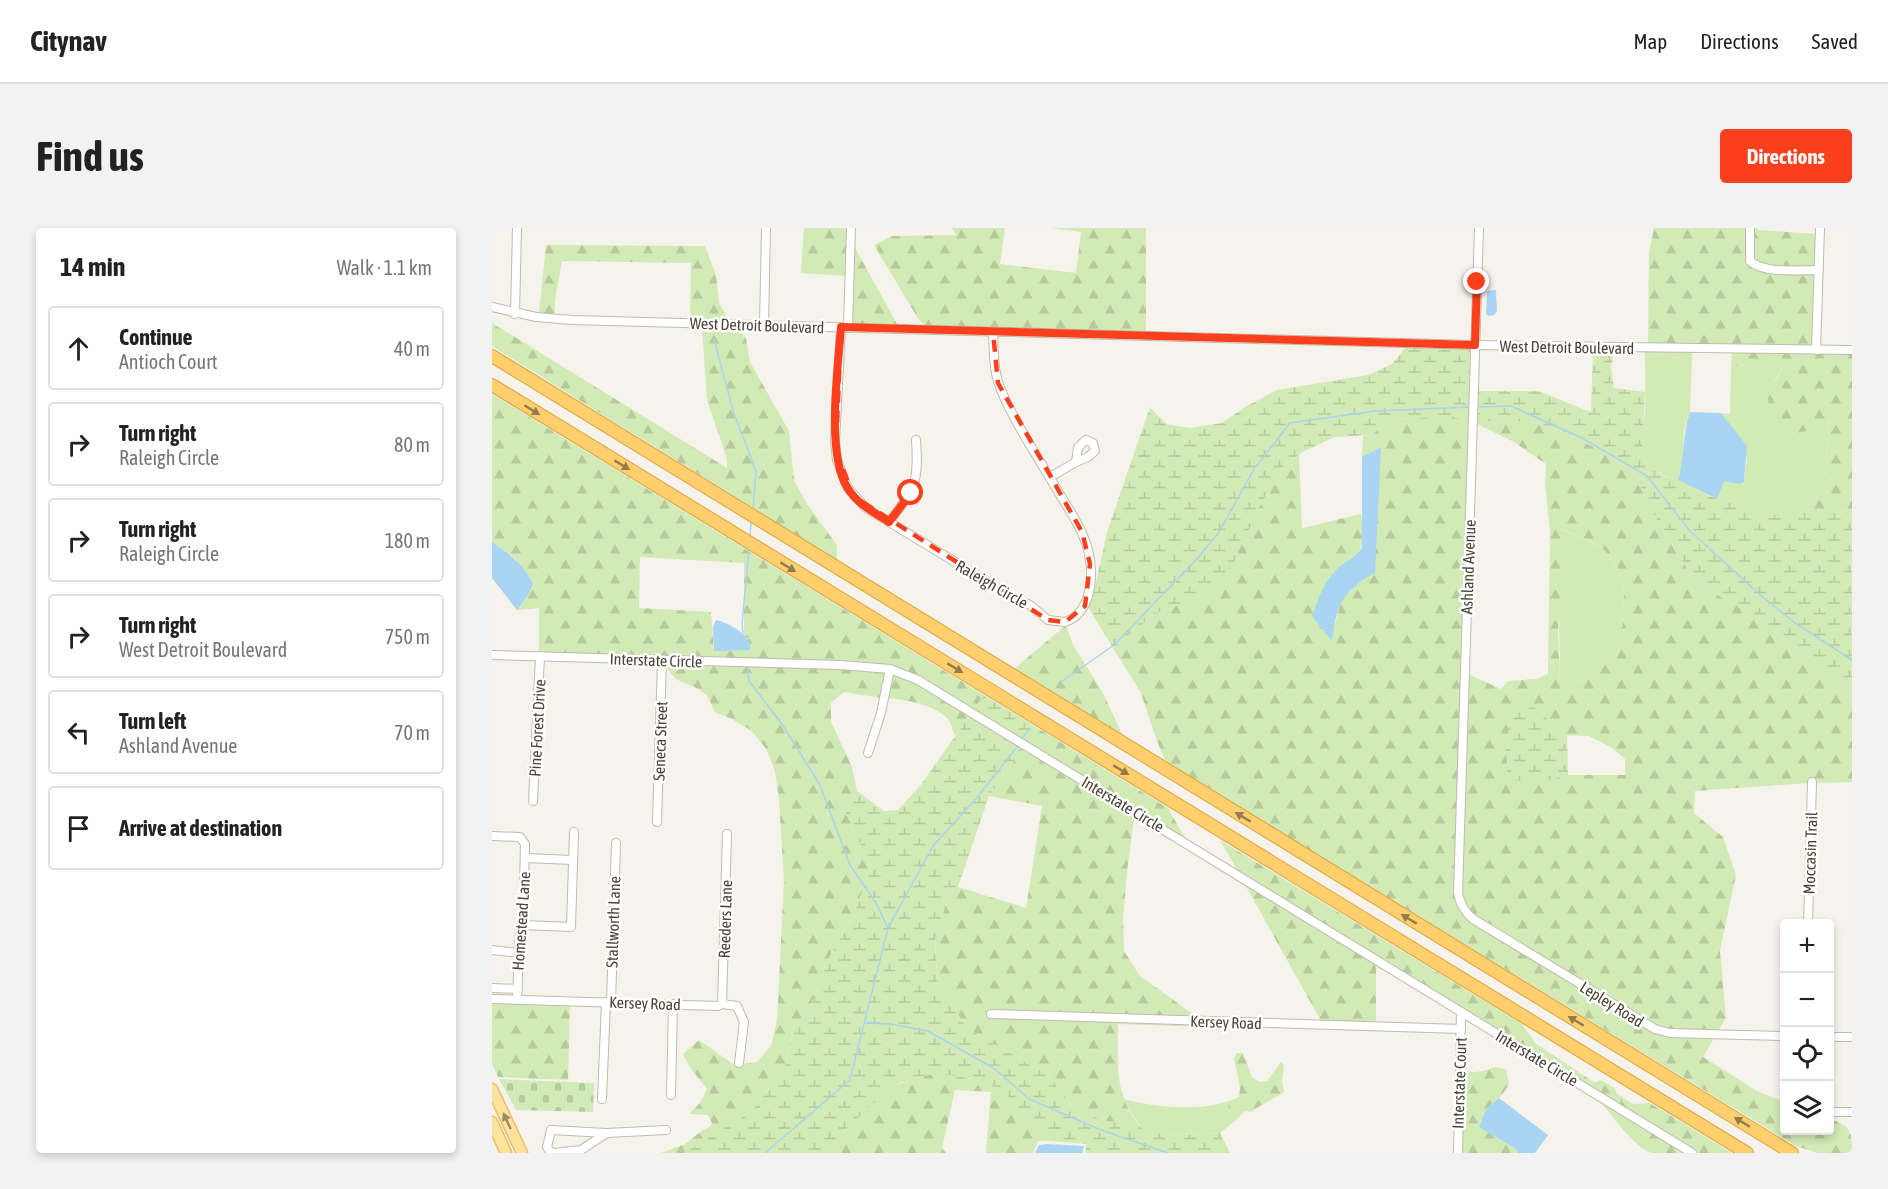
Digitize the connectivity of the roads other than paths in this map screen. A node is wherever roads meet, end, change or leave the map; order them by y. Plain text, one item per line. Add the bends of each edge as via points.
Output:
1 (517, 228) edge
2 (766, 228) edge
3 (851, 228) edge
4 (1479, 228) edge
5 (1750, 228) edge
6 (1820, 228) edge
7 (1819, 270) junction
8 (492, 308) edge
9 (515, 314) junction
10 (764, 325) junction
11 (845, 327) junction
12 (993, 332) junction
13 (1475, 345) junction
14 (1816, 350) junction
15 (1852, 350) edge
16 (492, 356) edge
17 (492, 385) edge
18 (916, 440) dead end
19 (1076, 462) dead end
20 (1050, 477) junction
21 (889, 522) junction
22 (492, 655) edge
23 (540, 656) junction
24 (662, 660) junction
25 (890, 669) junction
26 (868, 753) dead end
27 (1812, 782) dead end
28 (533, 801) dead end
29 (657, 822) dead end
30 (574, 832) dead end
31 (728, 834) dead end
32 (492, 836) edge
33 (616, 843) dead end
34 (525, 858) junction
35 (573, 860) junction
36 (1462, 906) joint
37 (1808, 919) edge
38 (523, 925) junction
39 (492, 950) edge
40 (519, 953) junction
41 (492, 988) edge
42 (518, 989) junction
43 (492, 999) edge
44 (517, 999) junction
45 (608, 1002) junction
46 (674, 1004) junction
47 (722, 1004) junction
48 (1461, 1012) junction
49 (991, 1014) dead end
50 (1461, 1029) junction
51 (1780, 1036) edge
52 (1834, 1037) edge
53 (1852, 1037) edge
54 (739, 1064) dead end
55 (492, 1089) edge
56 (671, 1095) dead end
57 (602, 1099) dead end
58 (1834, 1112) edge
59 (1852, 1112) edge
60 (492, 1122) edge
61 (666, 1130) dead end
62 (607, 1134) junction
63 (506, 1153) edge
64 (522, 1153) edge
65 (553, 1153) edge
66 (1458, 1153) edge
67 (1692, 1153) edge
68 (1748, 1153) edge
69 (1792, 1153) edge

1 - 9 street
2 - 10 street
3 - 11 street, Raleigh Circle
4 - 13 street, Ashland Avenue
5 - 7 street via 1750,261 1756,267
6 - 7 street
7 - 14 street
8 - 9 street, West Detroit Boulevard
9 - 10 street, West Detroit Boulevard via 563,320
10 - 11 street, West Detroit Boulevard
11 - 12 street, West Detroit Boulevard
11 - 21 street, Raleigh Circle via 835,441 840,469 853,496
12 - 13 street, West Detroit Boulevard
12 - 20 street, Raleigh Circle via 995,370 1002,393
13 - 14 street, West Detroit Boulevard
13 - 36 street, Ashland Avenue via 1458,858
14 - 15 street, West Detroit Boulevard
69 -> 16 highway
17 -> 68 highway
18 - 21 street via 914,486
19 - 20 street
20 - 21 street, Raleigh Circle via 1082,532 1090,564 1085,606 1065,622 1048,620 1030,605
22 - 23 street, Interstate Circle
23 - 24 street, Interstate Circle
23 - 28 street, Pine Forest Drive
24 - 25 street, Interstate Circle
24 - 29 street, Seneca Street
25 - 26 street via 882,713
25 - 48 street, Interstate Circle via 918,680 1009,734
27 - 37 street, Moccasin Trail
30 - 35 street
31 - 47 street, Reeders Lane
32 - 34 street, Homestead Lane via 520,837 525,844
33 - 45 street, Stallworth Lane
34 - 35 street
34 - 38 street, Homestead Lane
35 - 38 street via 571,927
36 - 51 street, Lepley Road via 1479,923 1654,1029 1670,1033
38 - 40 street, Homestead Lane
39 - 40 street
40 - 42 street, Homestead Lane
41 - 42 street
42 - 44 street, Homestead Lane
43 - 44 street, Kersey Road
44 - 45 street, Kersey Road
45 - 46 street, Kersey Road
45 - 57 street, Stallworth Lane
46 - 47 street, Kersey Road
46 - 56 street
47 - 54 street via 737,1006 744,1022
48 - 50 street, Interstate Court
48 - 67 street, Interstate Circle
49 - 50 street, Kersey Road
50 - 66 street, Interstate Court
52 - 53 street
64 -> 55 main road
58 - 59 street
60 - 63 main road
61 - 62 street
62 - 65 street via 581,1150
62 - 65 street via 551,1130 547,1147

